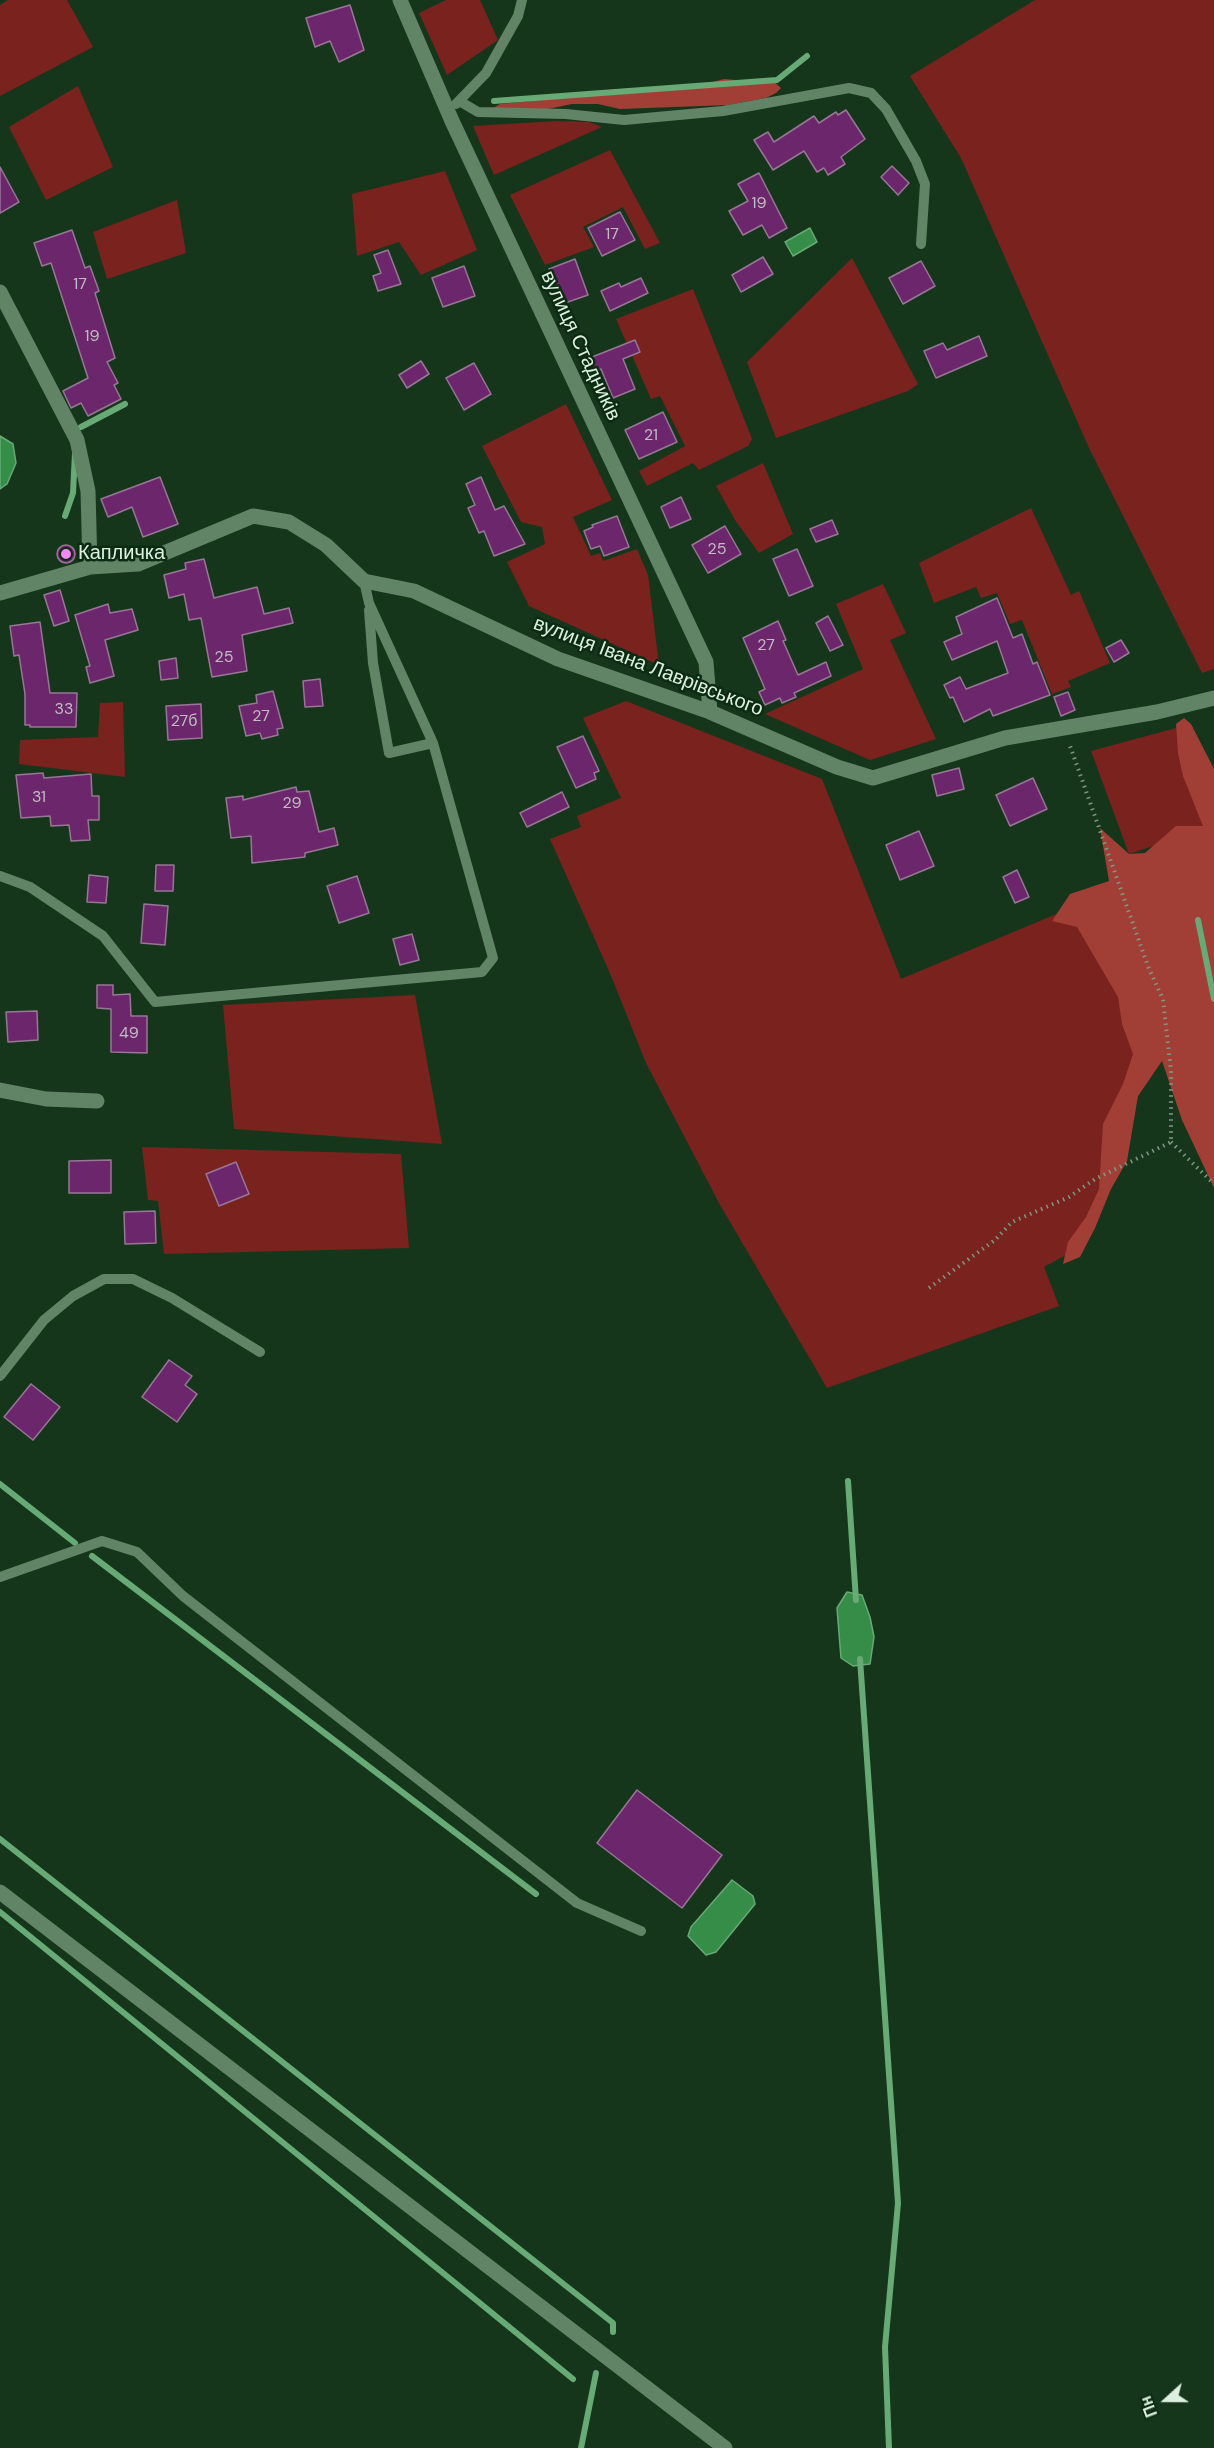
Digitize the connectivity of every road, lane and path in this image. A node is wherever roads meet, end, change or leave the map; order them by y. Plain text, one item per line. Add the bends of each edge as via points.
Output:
1 (400, 0) edge
2 (522, 0) edge
3 (461, 102) junction
4 (447, 109) junction
5 (921, 244) dead end
6 (0, 292) edge
7 (90, 567) junction
8 (364, 580) junction
9 (0, 593) edge
10 (369, 603) junction
11 (1214, 698) edge
12 (710, 712) junction
13 (1065, 728) junction
14 (433, 743) junction
15 (0, 876) edge
16 (0, 1090) edge
17 (97, 1101) dead end
18 (1171, 1142) junction
19 (1214, 1184) edge
20 (929, 1288) dead end
21 (260, 1352) dead end
22 (0, 1376) edge
23 (0, 1577) edge
24 (0, 1892) edge
25 (640, 1931) dead end
26 (724, 2448) edge

1 - 4 street, вулиця Стадників
2 - 3 lane via 518,16 486,73
3 - 4 lane
3 - 5 lane via 478,112 624,120 723,111 849,88 871,93 901,134 925,184
4 - 12 street, вулиця Стадників via 706,662
6 - 7 street via 77,440 88,491
7 - 8 street via 138,564 253,516 289,522 326,545
7 - 9 street
8 - 10 lane
8 - 12 street, вулиця Івана Лаврівського via 414,591 558,658
10 - 14 lane
10 - 14 lane via 373,663 388,753
11 - 13 street, вулиця Івана Лаврівського
12 - 13 street, вулиця Івана Лаврівського via 837,767 873,778 1005,738
13 - 18 path via 1073,762 1163,999 1170,1052
14 - 15 lane via 493,958 482,972 155,1002 103,936 30,887
16 - 17 street via 46,1099
18 - 19 path
18 - 20 path via 1095,1179 1069,1197 1012,1222 995,1240
21 - 22 lane via 133,1279 104,1279 73,1296 45,1320
23 - 25 lane via 102,1541 137,1552 183,1596 577,1903
24 - 26 street

